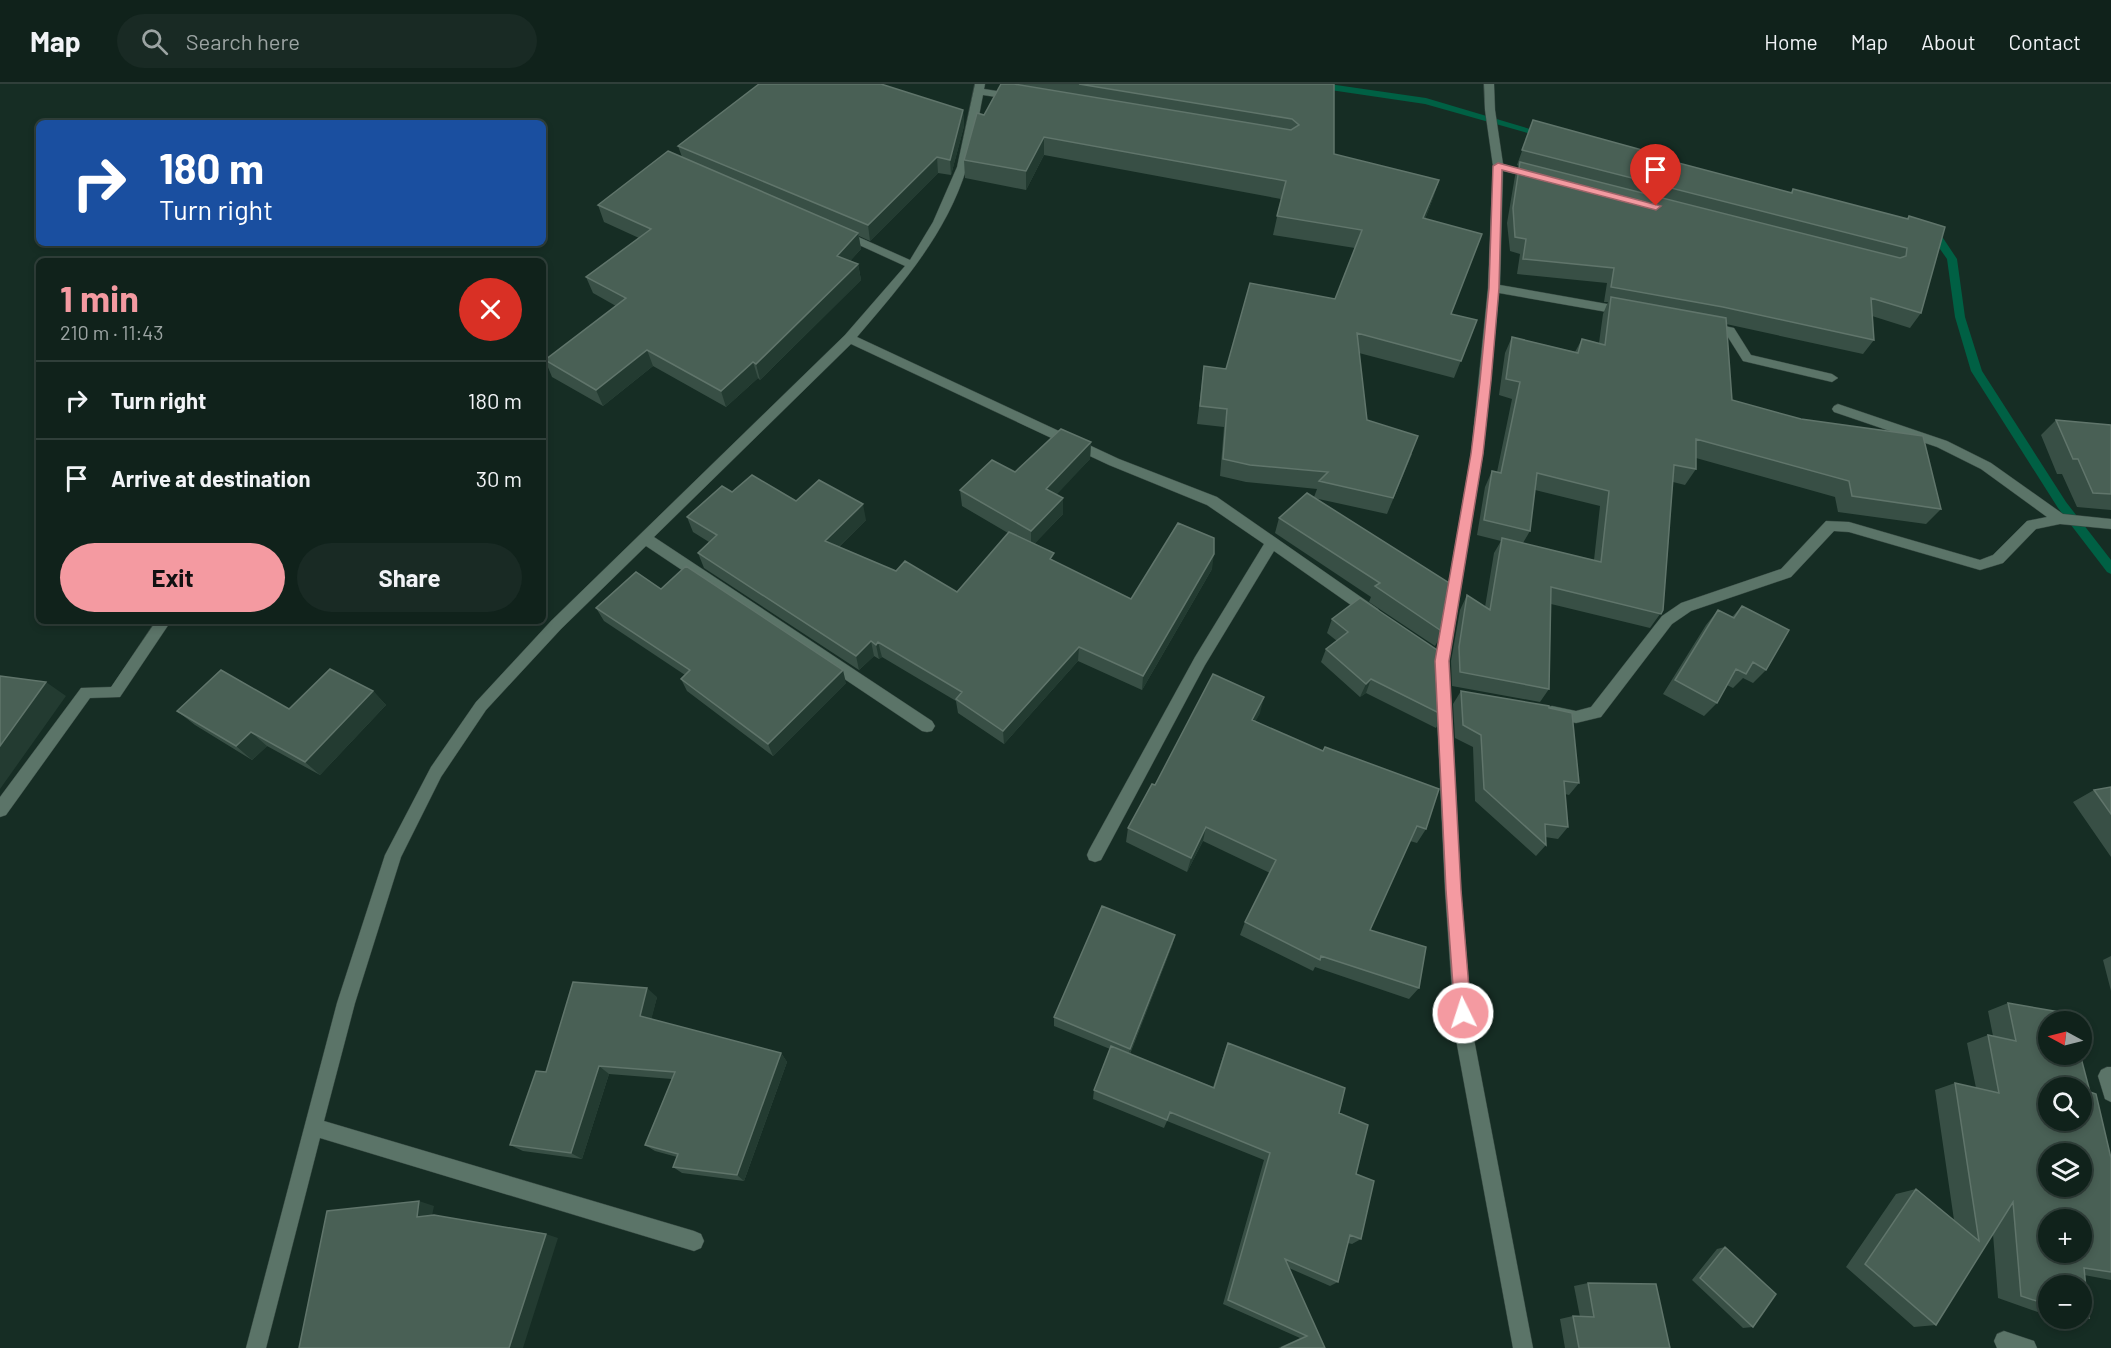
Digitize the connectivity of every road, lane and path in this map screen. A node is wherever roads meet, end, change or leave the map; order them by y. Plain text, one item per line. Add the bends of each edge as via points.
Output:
1 (1490, 84) edge
2 (979, 87) edge
3 (1023, 98) edge
4 (1498, 166) junction
5 (1543, 178) edge
6 (825, 228) edge
7 (912, 265) junction
8 (1494, 288) junction
9 (1640, 314) edge
10 (1696, 324) edge
11 (849, 338) junction
12 (1832, 378) dead end
13 (1838, 410) dead end
14 (2060, 519) junction
15 (2111, 524) edge
16 (645, 538) junction
17 (1272, 544) junction
18 (1385, 622) edge
19 (162, 624) edge
20 (1543, 711) edge
21 (927, 726) dead end
22 (0, 810) edge
23 (1095, 855) dead end
24 (2111, 1076) edge
25 (2111, 1093) edge
26 (314, 1127) junction
27 (694, 1241) dead end
28 (2004, 1341) dead end
29 (256, 1348) edge
30 (1522, 1348) edge
31 (2027, 1348) edge

1 - 4 street
2 - 3 street
2 - 7 street via 962,167 939,222
4 - 5 street
4 - 8 street
6 - 7 street
7 - 11 street
8 - 9 street
8 - 30 street via 1477,454 1437,657 1448,694 1453,890 1464,1034
10 - 12 street via 1730,331 1747,358
11 - 16 street
11 - 17 street via 1114,462 1212,501
13 - 14 street via 1942,444 1986,466
14 - 15 street
14 - 20 street via 2032,525 1998,559 1980,566 1831,525 1786,573 1686,607 1667,620 1596,712 1576,717
16 - 21 street
16 - 26 street via 481,706 436,772 393,855 346,1003
17 - 18 street
17 - 23 street via 1206,651
19 - 22 street via 115,693 86,692
24 - 25 street via 2107,1076
26 - 27 street
26 - 29 street
28 - 31 street

